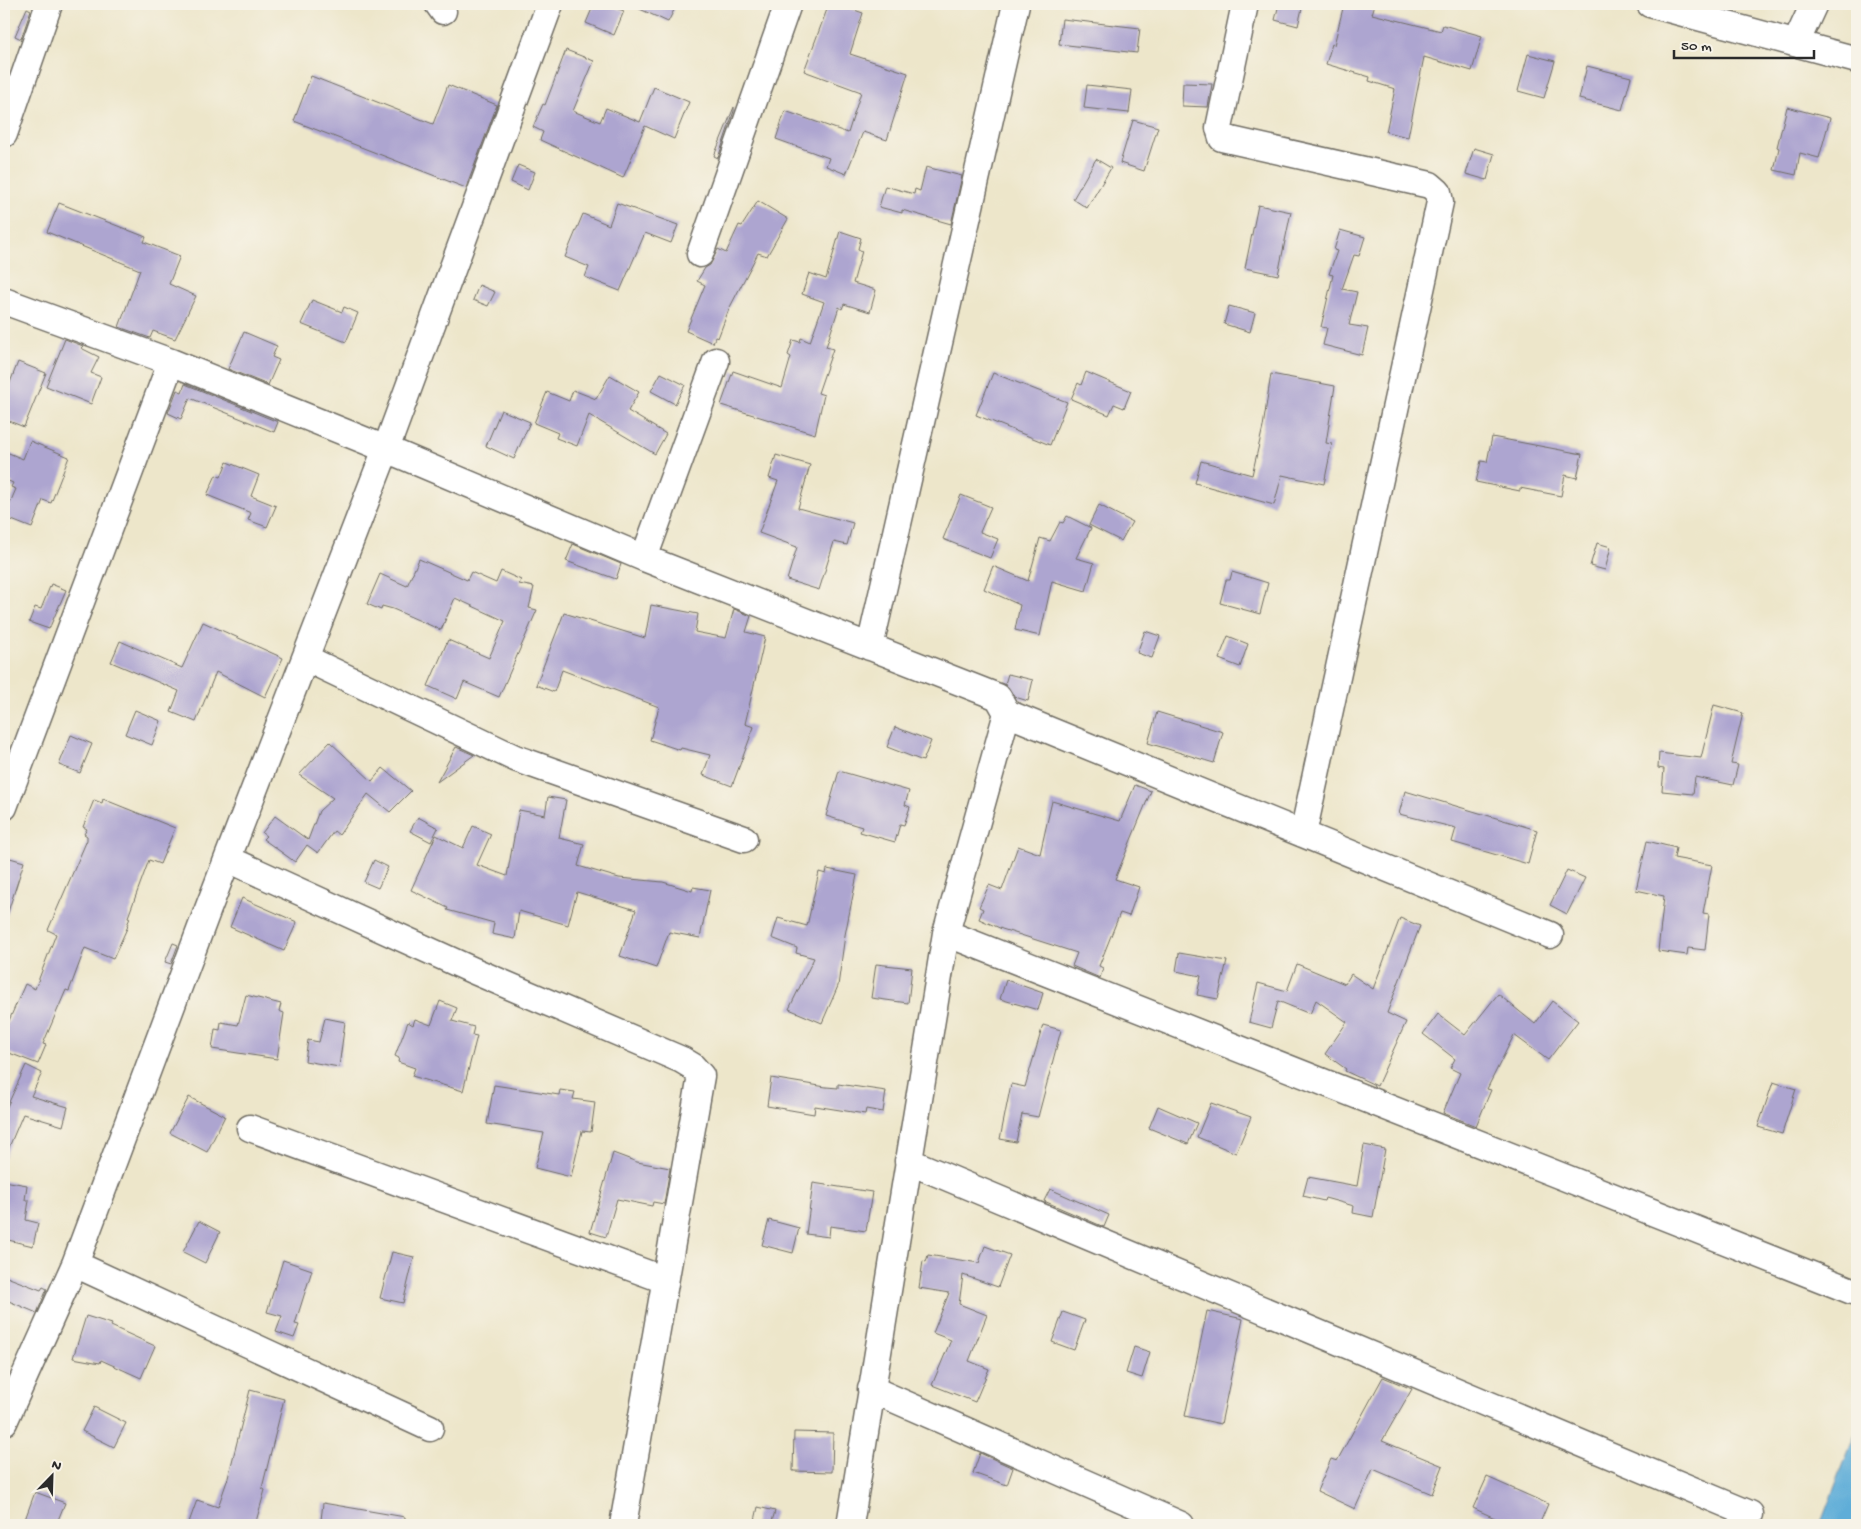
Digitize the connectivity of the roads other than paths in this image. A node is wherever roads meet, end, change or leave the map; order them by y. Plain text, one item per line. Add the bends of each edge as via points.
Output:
1 (50, 4) edge
2 (550, 4) edge
3 (788, 4) edge
4 (1016, 4) edge
5 (1245, 4) edge
6 (1650, 4) edge
7 (1814, 4) edge
8 (1796, 43) junction
9 (1857, 60) edge
10 (11, 94) edge
11 (4, 134) edge
12 (700, 254) dead end
13 (4, 301) edge
14 (716, 361) dead end
15 (171, 362) junction
16 (386, 449) junction
17 (644, 558) junction
18 (870, 646) junction
19 (305, 658) junction
20 (1007, 713) junction
21 (4, 807) edge
22 (1303, 834) junction
23 (744, 839) dead end
24 (228, 858) junction
25 (946, 933) junction
26 (1550, 935) dead end
27 (250, 1128) dead end
28 (908, 1161) junction
29 (74, 1264) junction
30 (666, 1280) junction
31 (1852, 1292) dead end
32 (872, 1389) junction
33 (4, 1422) edge
34 (430, 1428) dead end
35 (1750, 1514) dead end
36 (623, 1525) edge
37 (850, 1525) edge
38 (1181, 1525) edge

1 - 10 street
2 - 16 street
3 - 12 street
4 - 18 street
5 - 22 street via 1219,128 1222,138 1430,185 1438,192 1440,202
6 - 8 street
7 - 8 street
8 - 9 street
10 - 11 street
13 - 15 street
14 - 17 street
15 - 16 street
15 - 21 street
16 - 17 street
16 - 19 street
17 - 18 street
18 - 20 street via 998,696
19 - 23 street via 514,758
19 - 24 street
20 - 22 street
20 - 25 street
22 - 26 street
24 - 29 street
24 - 30 street via 692,1066 701,1076
25 - 28 street
25 - 31 street
27 - 30 street
28 - 32 street
28 - 35 street
29 - 33 street
29 - 34 street
30 - 36 street
32 - 37 street
32 - 38 street

